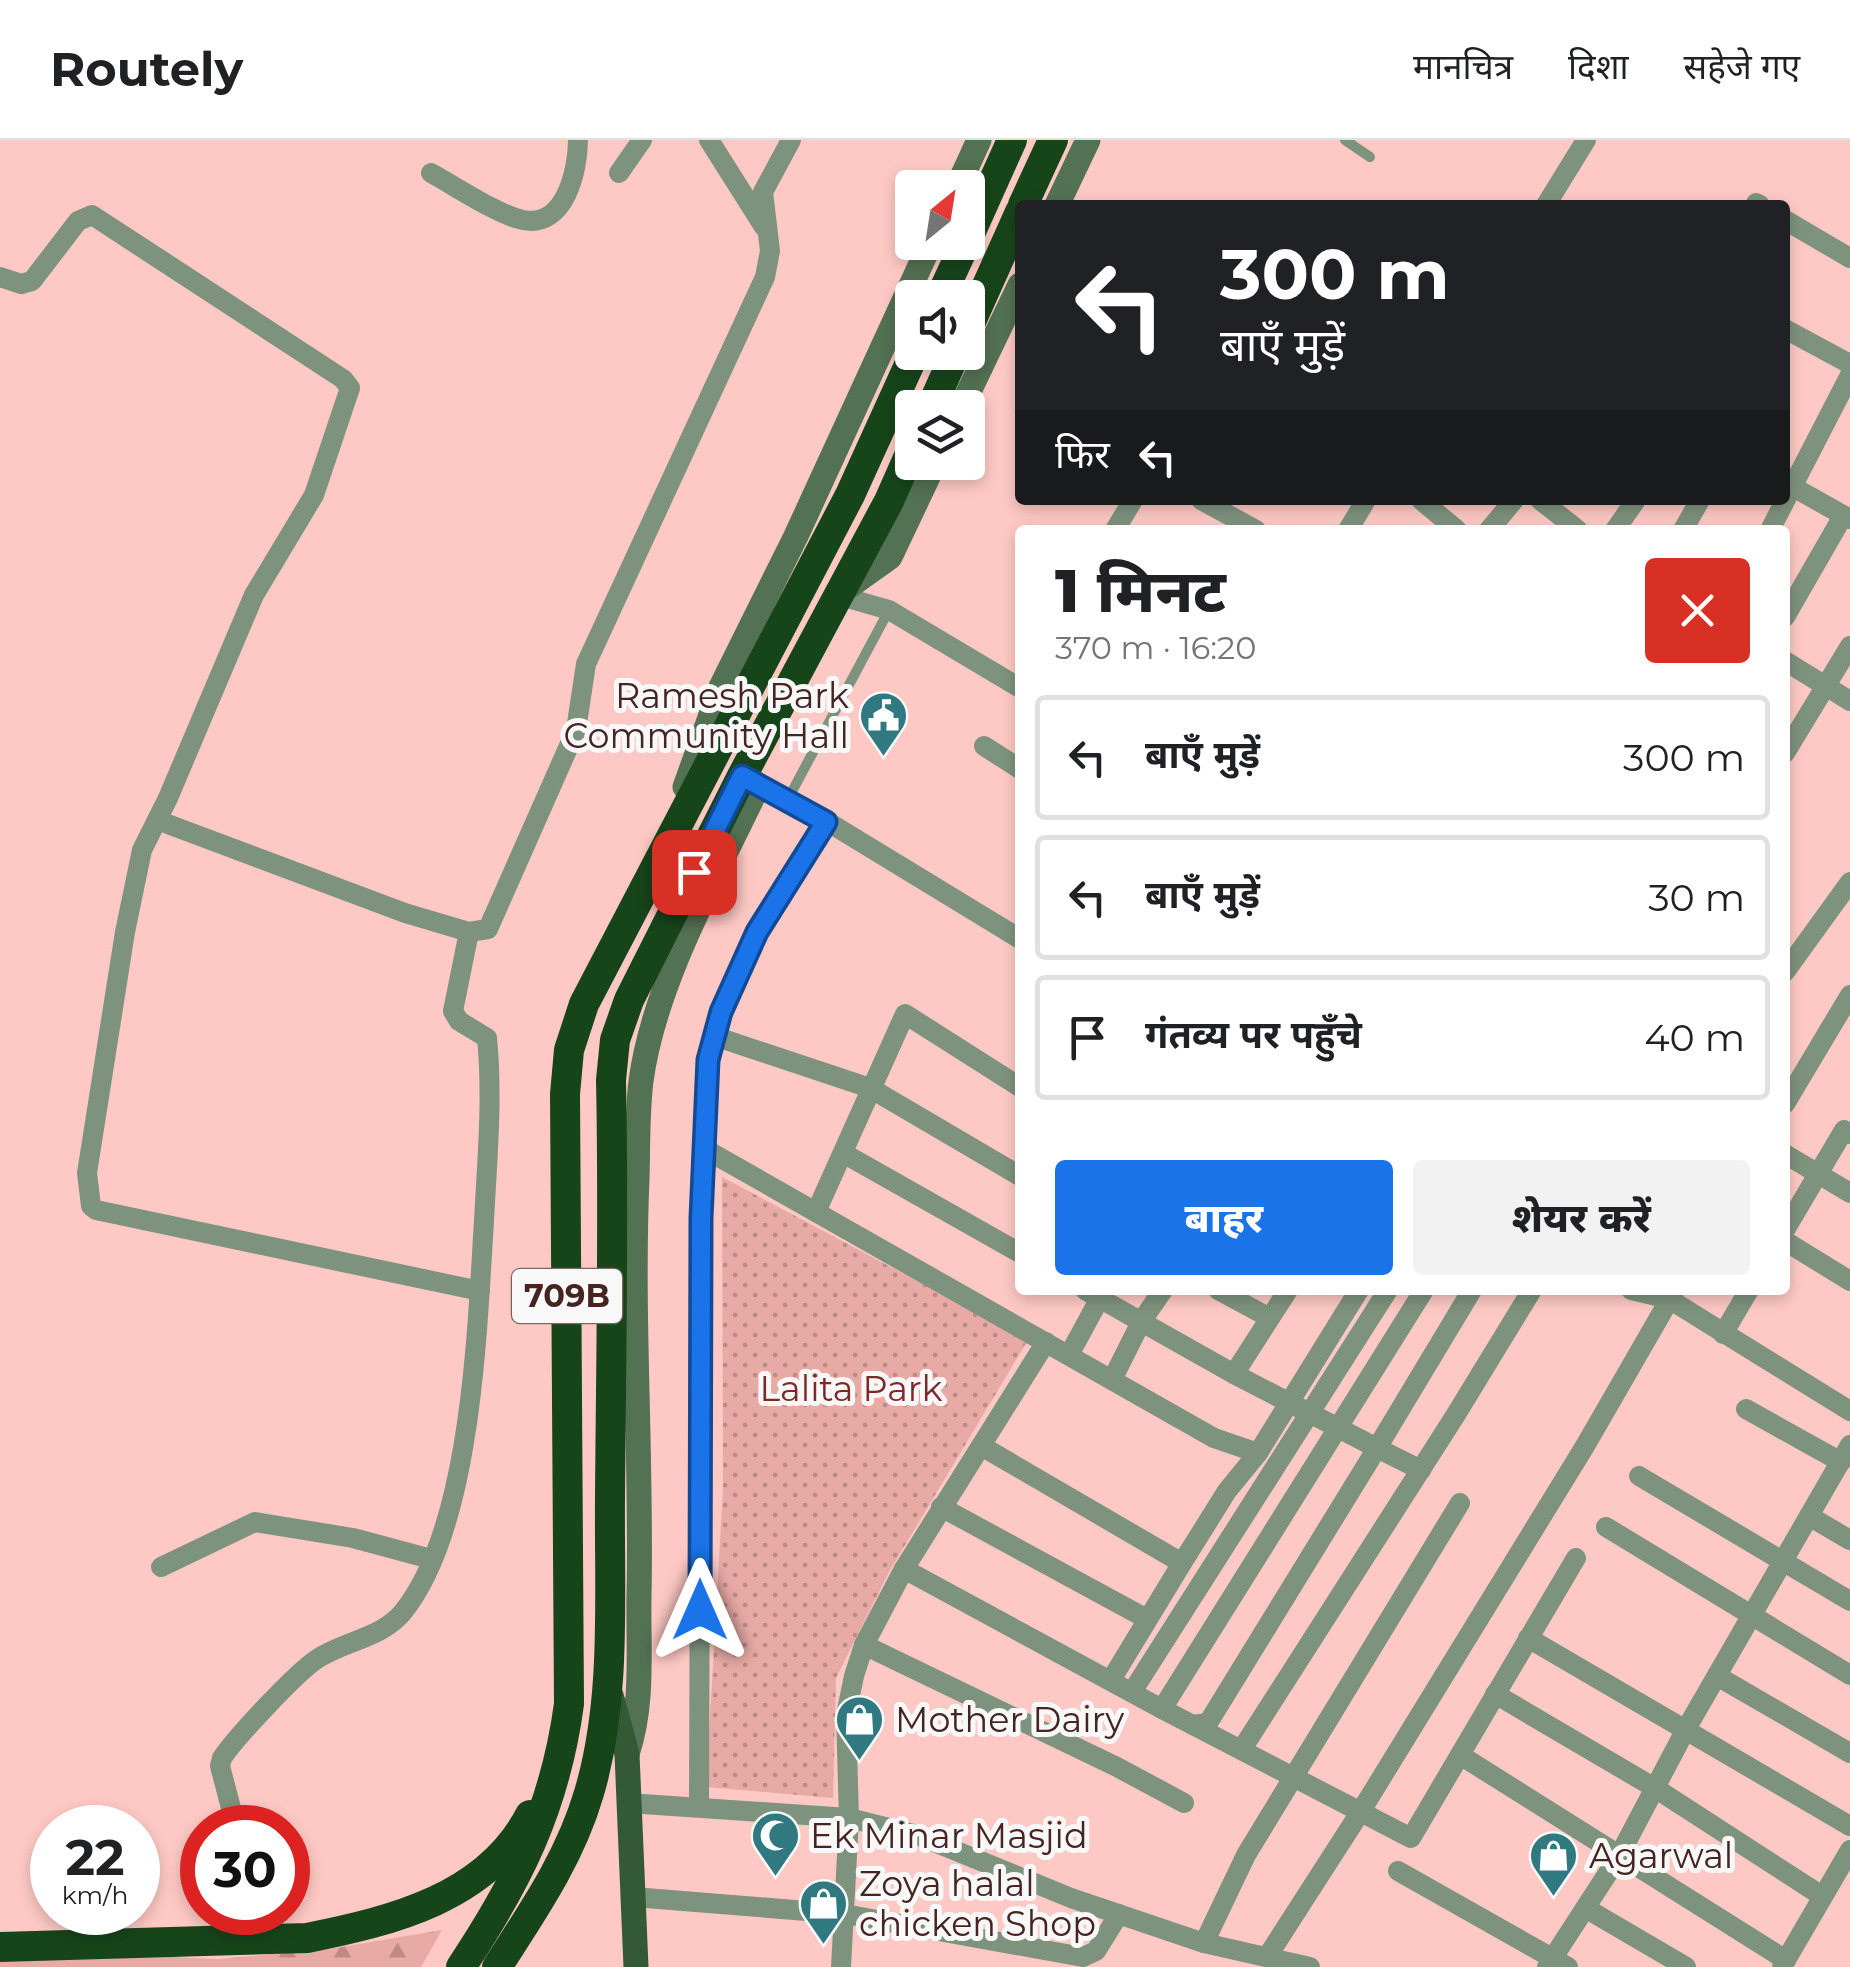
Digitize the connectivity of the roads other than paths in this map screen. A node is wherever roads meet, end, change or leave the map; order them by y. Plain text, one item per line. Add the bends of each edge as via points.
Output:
1 (578, 140) edge
2 (642, 140) edge
3 (708, 140) edge
4 (791, 140) edge
5 (978, 140) edge
6 (1012, 140) edge
7 (1053, 140) edge
8 (1088, 140) edge
9 (1345, 140) edge
10 (1586, 140) edge
11 (1370, 157) dead end
12 (965, 170) edge
13 (432, 173) dead end
14 (620, 173) dead end
15 (985, 199) edge
16 (1025, 200) edge
17 (1060, 200) edge
18 (1549, 200) edge
19 (1015, 223) edge
20 (1790, 223) edge
21 (767, 231) junction
22 (1850, 258) edge
23 (923, 260) edge
24 (0, 278) edge
25 (985, 290) edge
26 (1015, 297) edge
27 (1790, 331) edge
28 (1850, 364) edge
29 (907, 370) edge
30 (1850, 374) edge
31 (971, 390) edge
32 (1792, 478) edge
33 (898, 480) edge
34 (926, 480) edge
35 (1211, 505) edge
36 (1427, 505) edge
37 (1510, 505) edge
38 (1546, 505) edge
39 (1847, 518) edge
40 (1247, 525) edge
41 (1451, 525) edge
42 (1493, 525) edge
43 (1572, 525) edge
44 (838, 594) junction
45 (1790, 609) edge
46 (889, 610) junction
47 (1850, 646) edge
48 (1790, 664) edge
49 (1015, 685) edge
50 (1826, 686) junction
51 (1850, 701) edge
52 (1790, 745) edge
53 (984, 746) dead end
54 (1015, 766) edge
55 (750, 781) junction
56 (788, 800) junction
57 (157, 820) junction
58 (826, 822) junction
59 (664, 848) junction
60 (1850, 882) edge
61 (469, 932) junction
62 (1015, 936) edge
63 (1790, 965) edge
64 (1850, 994) edge
65 (1841, 1030) edge
66 (714, 1036) junction
67 (1015, 1084) edge
68 (870, 1088) junction
69 (1790, 1097) edge
70 (1850, 1134) edge
71 (704, 1148) junction
72 (843, 1153) junction
73 (1790, 1157) edge
74 (1015, 1173) edge
75 (1818, 1174) junction
76 (1850, 1194) edge
77 (816, 1212) junction
78 (1790, 1222) edge
79 (1790, 1245) edge
80 (1015, 1250) edge
81 (1850, 1281) edge
82 (480, 1292) junction
83 (1092, 1295) edge
84 (1094, 1295) edge
85 (1160, 1295) edge
86 (1227, 1295) edge
87 (1285, 1295) edge
88 (1356, 1295) edge
89 (1385, 1295) edge
90 (1421, 1295) edge
91 (1469, 1295) edge
92 (1529, 1295) edge
93 (1672, 1295) edge
94 (1747, 1295) edge
95 (1270, 1318) junction
96 (1142, 1322) junction
97 (1723, 1334) junction
98 (1046, 1342) junction
99 (1069, 1355) junction
100 (1234, 1374) junction
101 (1112, 1380) junction
102 (1289, 1404) junction
103 (1746, 1409) dead end
104 (1850, 1411) edge
105 (1311, 1414) junction
106 (1338, 1428) junction
107 (983, 1447) junction
108 (1377, 1448) junction
109 (1258, 1453) junction
110 (1846, 1454) edge
111 (1421, 1470) junction
112 (1639, 1476) dead end
113 (1460, 1504) dead end
114 (942, 1507) junction
115 (1809, 1516) junction
116 (1606, 1528) dead end
117 (1850, 1540) edge
118 (1576, 1558) dead end
119 (432, 1559) junction
120 (1783, 1561) junction
121 (1182, 1563) junction
122 (161, 1567) dead end
123 (904, 1569) junction
124 (1850, 1602) edge
125 (1753, 1618) junction
126 (1148, 1620) junction
127 (1528, 1638) junction
128 (864, 1645) junction
129 (1718, 1676) junction
130 (1850, 1676) edge
131 (607, 1680) junction
132 (1111, 1680) junction
133 (1132, 1692) junction
134 (1496, 1694) junction
135 (569, 1704) junction
136 (1162, 1710) junction
137 (1193, 1725) junction
138 (1686, 1729) junction
139 (1242, 1749) junction
140 (1850, 1752) edge
141 (626, 1754) junction
142 (1460, 1755) junction
143 (1292, 1776) junction
144 (1655, 1788) junction
145 (628, 1803) junction
146 (1184, 1803) dead end
147 (230, 1805) edge
148 (699, 1805) junction
149 (1361, 1811) junction
150 (848, 1818) junction
151 (1850, 1826) edge
152 (1850, 1850) edge
153 (1619, 1856) junction
154 (1398, 1871) dead end
155 (1822, 1896) junction
156 (633, 1897) junction
157 (1587, 1909) junction
158 (844, 1914) junction
159 (1118, 1914) junction
160 (1204, 1943) junction
161 (0, 1947) edge
162 (1266, 1957) junction
163 (1556, 1964) edge
164 (1784, 1964) edge
165 (461, 1967) edge
166 (497, 1967) edge
167 (636, 1967) edge
168 (840, 1967) edge
169 (1310, 1967) edge
170 (1686, 1967) edge

1 - 13 street via 573,183 550,212 534,220 514,217
2 - 14 street
3 - 21 street
4 - 21 street via 763,192
5 - 12 street
6 - 15 highway
7 - 16 highway
8 - 17 street
9 - 11 lane
10 - 18 street
19 - 25 highway
20 - 22 street
21 - 61 street via 765,277 586,664 571,744 490,925 485,932
23 - 59 street via 721,688
24 - 57 street via 32,281 78,220 92,214 350,388 314,494 254,595
26 - 31 street
27 - 28 street
29 - 59 highway, 709B via 850,495
30 - 32 street
32 - 39 street
33 - 44 highway
34 - 44 street via 890,557
35 - 40 street
36 - 41 street
37 - 42 street
38 - 43 street
39 - 45 street
44 - 46 street
44 - 55 highway, 709B
46 - 49 street
46 - 56 lane
47 - 50 street
48 - 50 street
50 - 51 street
50 - 52 street
53 - 54 street
55 - 56 street
55 - 131 highway, 709B via 629,1000 612,1061
55 - 141 street via 656,1013 640,1082 634,1249 639,1689
56 - 58 street
57 - 61 street
57 - 82 street via 136,870 125,932 86,1173 90,1206
58 - 62 street
58 - 66 street via 757,932
59 - 135 highway, 709B via 584,1004 566,1072
60 - 63 street
61 - 82 street via 452,1007 459,1021 488,1042
64 - 65 street
65 - 69 street
66 - 68 street
66 - 71 street
67 - 68 street via 905,1014
68 - 72 street
68 - 74 street
70 - 75 street via 1844,1130
71 - 77 street
71 - 148 street
72 - 77 street
72 - 80 street
73 - 75 street
75 - 76 street
75 - 78 street
77 - 98 street
79 - 81 street
82 - 119 street via 476,1362 452,1500
83 - 99 street
84 - 96 street
85 - 96 street
86 - 95 street
87 - 95 street
88 - 102 street
89 - 105 street
90 - 106 street
91 - 108 street
92 - 111 street
93 - 97 street
93 - 149 street
94 - 97 street
95 - 100 street
96 - 100 street
96 - 101 street
97 - 104 street
98 - 99 street
98 - 107 street
99 - 101 street
100 - 102 street
101 - 109 street via 1214,1438
102 - 105 street
102 - 109 street
103 - 110 street
105 - 106 street
105 - 133 street
106 - 108 street
106 - 136 street
107 - 114 street
107 - 121 street
108 - 111 street
108 - 137 street via 1208,1723
109 - 121 street
110 - 115 street
111 - 139 street
112 - 120 street
113 - 143 street
114 - 123 street
114 - 126 street
115 - 117 street
115 - 120 street
116 - 125 street
118 - 127 street
119 - 122 street via 254,1522
119 - 147 street via 396,1620 318,1658 226,1751 220,1766
120 - 124 street
120 - 125 street
121 - 126 street
123 - 128 street
123 - 132 street
125 - 129 street
125 - 130 street
126 - 132 street
127 - 134 street
127 - 138 street
128 - 146 street
128 - 150 street via 846,1714
129 - 138 street
129 - 140 street
131 - 141 main road
131 - 166 highway, 709B via 599,1752 580,1821 556,1874
132 - 133 street
133 - 136 street
134 - 142 street
134 - 144 street
135 - 161 highway via 520,1833 492,1865 433,1903 307,1938
135 - 165 highway, 709B via 536,1838
136 - 137 street
137 - 139 street
138 - 144 street
138 - 151 street
139 - 143 street
141 - 145 main road
142 - 149 street via 1411,1838
142 - 153 street
143 - 149 street
143 - 160 street
144 - 153 street
144 - 155 street
145 - 148 street
145 - 156 main road
148 - 150 street
149 - 162 street
150 - 158 street
150 - 159 street via 917,1834
152 - 155 street
153 - 157 street
153 - 164 street
154 - 163 street
155 - 164 street
156 - 158 street
156 - 167 main road
157 - 163 street
157 - 170 street
158 - 159 street via 1082,1957 1096,1951
158 - 168 street
159 - 160 street
160 - 162 street
162 - 169 street

